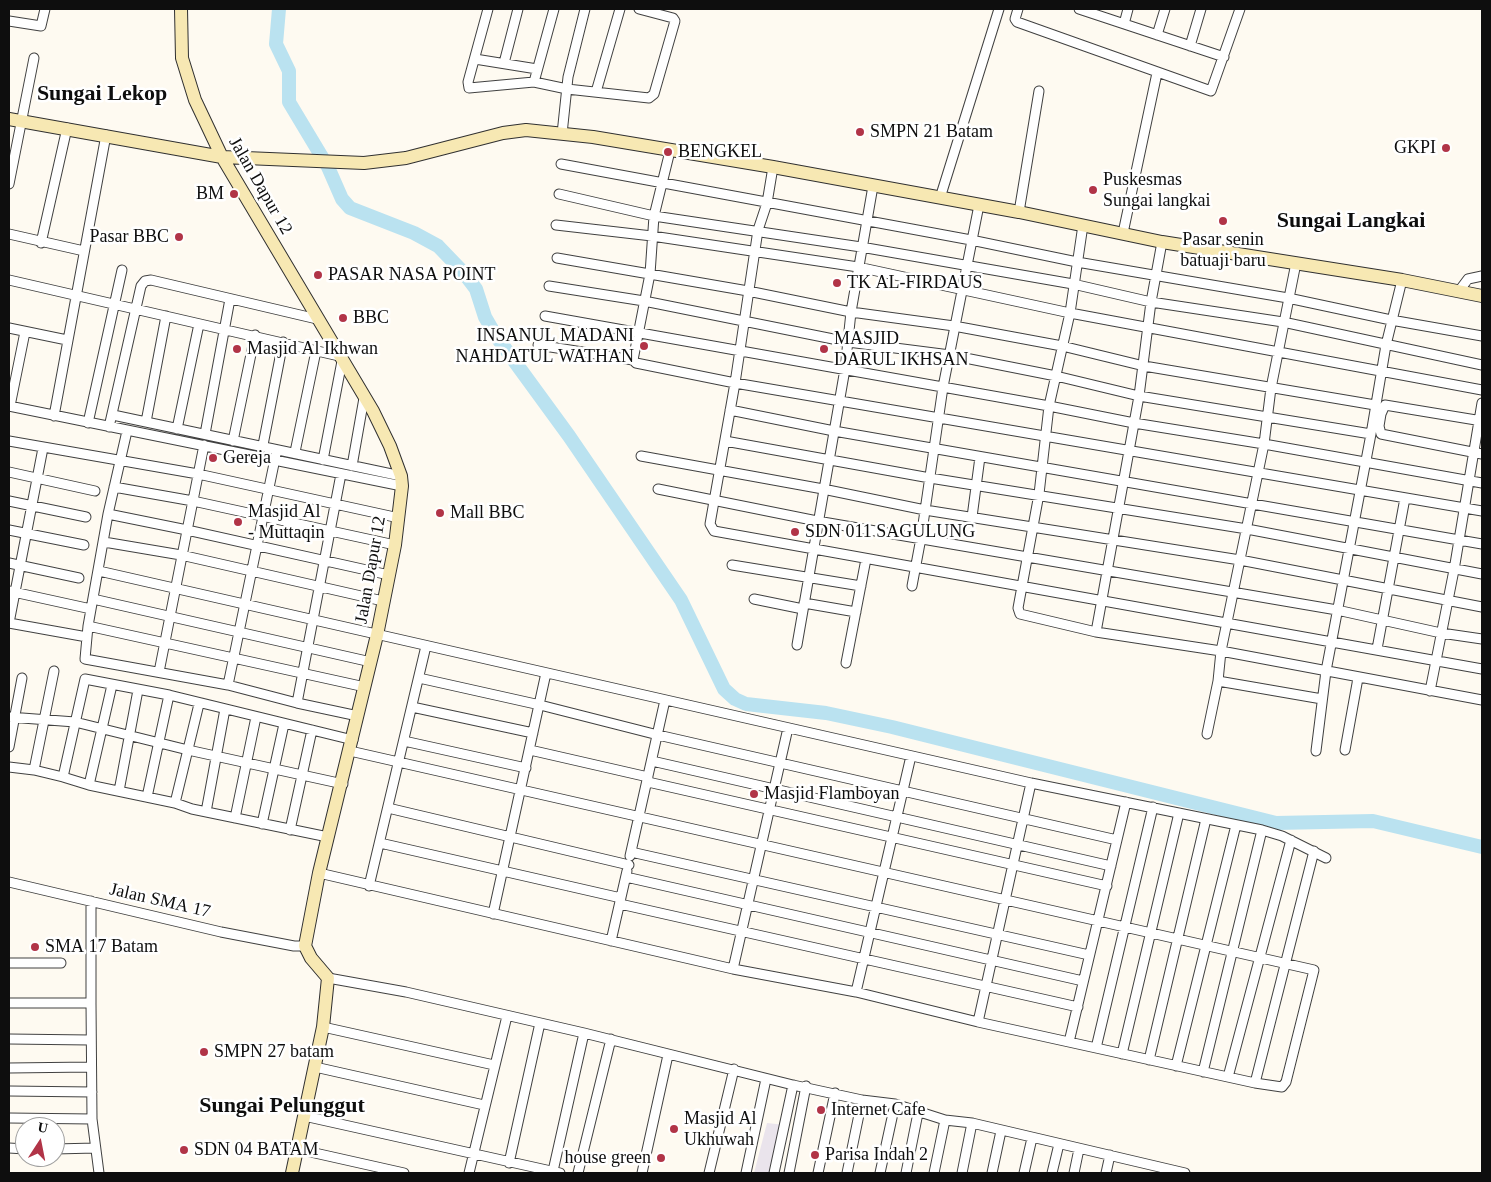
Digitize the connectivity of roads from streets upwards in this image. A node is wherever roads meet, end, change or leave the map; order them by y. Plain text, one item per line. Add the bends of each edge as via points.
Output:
1 (45, 9) edge
2 (181, 9) edge
3 (488, 9) edge
4 (518, 9) edge
5 (554, 9) edge
6 (585, 9) edge
7 (620, 9) edge
8 (640, 9) edge
9 (998, 9) edge
10 (1018, 9) edge
11 (1079, 9) edge
12 (1128, 9) edge
13 (1165, 9) edge
14 (1201, 9) edge
15 (1240, 9) edge
16 (1090, 10) edge
17 (9, 21) edge
18 (1124, 24) junction
19 (1157, 35) junction
20 (1190, 46) junction
21 (1224, 57) junction
22 (34, 58) dead end
23 (475, 59) junction
24 (504, 63) junction
25 (536, 69) junction
26 (1157, 73) junction
27 (534, 82) junction
28 (567, 89) junction
29 (1039, 91) dead end
30 (596, 92) junction
31 (9, 119) edge
32 (23, 122) junction
33 (67, 128) junction
34 (562, 134) junction
35 (106, 135) junction
36 (670, 151) junction
37 (222, 157) junction
38 (561, 164) dead end
39 (773, 167) junction
40 (661, 183) junction
41 (9, 184) edge
42 (873, 186) junction
43 (559, 194) dead end
44 (940, 198) junction
45 (767, 203) junction
46 (979, 205) junction
47 (1018, 212) junction
48 (654, 216) junction
49 (867, 220) junction
50 (556, 225) dead end
51 (1083, 225) junction
52 (758, 230) junction
53 (1123, 233) junction
54 (9, 234) edge
55 (652, 236) junction
56 (971, 240) junction
57 (41, 242) junction
58 (1162, 242) junction
59 (861, 247) junction
60 (84, 251) junction
61 (754, 251) junction
62 (557, 258) dead end
63 (1077, 262) junction
64 (1296, 263) junction
65 (966, 265) junction
66 (858, 267) junction
67 (122, 270) dead end
68 (650, 274) junction
69 (1156, 276) junction
70 (1482, 276) edge
71 (9, 280) edge
72 (1402, 280) junction
73 (1073, 284) junction
74 (549, 286) dead end
75 (748, 291) junction
76 (963, 291) junction
77 (1459, 291) junction
78 (75, 296) junction
79 (1482, 296) edge
80 (1288, 298) junction
81 (230, 299) junction
82 (644, 301) junction
83 (1151, 302) junction
84 (116, 304) junction
85 (136, 309) junction
86 (851, 312) junction
87 (1070, 313) junction
88 (166, 316) junction
89 (545, 316) dead end
90 (317, 320) junction
91 (1391, 320) junction
92 (744, 322) junction
93 (1283, 322) junction
94 (199, 324) junction
95 (954, 326) junction
96 (9, 328) edge
97 (1149, 328) junction
98 (226, 329) junction
99 (638, 331) junction
100 (25, 332) junction
101 (255, 335) junction
102 (1482, 336) edge
103 (67, 340) junction
104 (283, 342) junction
105 (848, 342) junction
106 (538, 345) dead end
107 (1386, 345) junction
108 (1062, 346) junction
109 (740, 350) junction
110 (316, 351) junction
111 (1279, 351) junction
112 (950, 355) junction
113 (340, 358) junction
114 (633, 360) junction
115 (1482, 365) edge
116 (1144, 366) junction
117 (844, 369) junction
118 (1382, 370) junction
119 (1056, 376) junction
120 (735, 383) junction
121 (943, 388) junction
122 (1271, 388) junction
123 (1482, 390) edge
124 (1139, 396) junction
125 (364, 398) junction
126 (838, 400) junction
127 (1482, 403) edge
128 (1375, 405) junction
129 (9, 406) edge
130 (1049, 406) junction
131 (730, 410) junction
132 (113, 415) junction
133 (54, 416) junction
134 (938, 417) junction
135 (1267, 417) junction
136 (1480, 420) edge
137 (88, 422) junction
138 (146, 422) junction
139 (1134, 423) junction
140 (109, 427) junction
141 (177, 429) junction
142 (127, 430) junction
143 (834, 431) junction
144 (205, 434) junction
145 (1371, 434) junction
146 (1046, 436) junction
147 (9, 441) edge
148 (233, 441) junction
149 (725, 441) junction
150 (1264, 444) junction
151 (204, 445) junction
152 (262, 445) junction
153 (43, 448) junction
154 (276, 448) junction
155 (934, 449) junction
156 (1129, 450) junction
157 (295, 452) junction
158 (1472, 452) junction
159 (1482, 454) edge
160 (641, 456) dead end
161 (980, 457) junction
162 (275, 459) junction
163 (323, 460) junction
164 (829, 460) junction
165 (120, 461) junction
166 (1366, 462) junction
167 (352, 466) junction
168 (1042, 468) junction
169 (720, 470) junction
170 (9, 472) edge
171 (1258, 472) junction
172 (198, 474) junction
173 (341, 474) junction
174 (37, 478) junction
175 (930, 478) junction
176 (1468, 480) junction
177 (402, 481) junction
178 (1123, 482) junction
179 (1482, 482) edge
180 (976, 485) junction
181 (114, 488) junction
182 (658, 489) dead end
183 (823, 489) junction
184 (268, 490) junction
185 (1361, 490) junction
186 (95, 491) dead end
187 (1039, 494) junction
188 (1405, 498) junction
189 (9, 500) edge
190 (193, 501) junction
191 (715, 501) junction
192 (1252, 504) junction
193 (32, 505) junction
194 (335, 505) junction
195 (1463, 508) junction
196 (925, 510) junction
197 (1118, 510) junction
198 (1482, 511) edge
199 (108, 514) junction
200 (86, 517) dead end
201 (263, 517) junction
202 (972, 517) junction
203 (398, 518) junction
204 (817, 521) junction
205 (1354, 522) junction
206 (1034, 526) junction
207 (1247, 529) junction
208 (9, 530) edge
209 (187, 530) junction
210 (1400, 530) junction
211 (329, 532) junction
212 (26, 534) junction
213 (921, 538) junction
214 (1113, 540) junction
215 (1458, 540) junction
216 (104, 542) junction
217 (1482, 544) edge
218 (84, 545) dead end
219 (395, 545) junction
220 (257, 546) junction
221 (1349, 549) junction
222 (814, 550) junction
223 (181, 555) junction
224 (1028, 558) junction
225 (1393, 558) junction
226 (866, 559) junction
227 (1240, 560) junction
228 (324, 561) junction
229 (9, 563) edge
230 (18, 565) junction
231 (732, 565) dead end
232 (915, 569) junction
233 (1454, 570) junction
234 (99, 571) junction
235 (251, 571) junction
236 (1107, 572) junction
237 (1482, 574) edge
238 (389, 575) junction
239 (79, 578) dead end
240 (809, 578) junction
241 (1343, 580) junction
242 (861, 586) junction
243 (912, 586) dead end
244 (1022, 586) junction
245 (176, 587) junction
246 (318, 587) junction
247 (1388, 589) junction
248 (12, 591) edge
249 (1234, 592) junction
250 (93, 598) junction
251 (754, 599) dead end
252 (383, 601) junction
253 (1101, 601) junction
254 (1448, 602) junction
255 (246, 604) junction
256 (804, 606) junction
257 (1482, 607) edge
258 (91, 609) junction
259 (1338, 610) junction
260 (856, 612) junction
261 (170, 615) junction
262 (312, 620) junction
263 (1382, 620) junction
264 (1228, 622) junction
265 (9, 623) edge
266 (88, 626) junction
267 (240, 632) junction
268 (1096, 632) junction
269 (1441, 633) junction
270 (377, 635) junction
271 (87, 637) junction
272 (1482, 639) edge
273 (165, 641) junction
274 (1331, 641) junction
275 (797, 645) dead end
276 (426, 646) junction
277 (307, 648) junction
278 (1376, 650) junction
279 (1222, 652) junction
280 (235, 658) junction
281 (1436, 660) junction
282 (371, 662) junction
283 (846, 663) dead end
284 (1482, 669) edge
285 (54, 671) dead end
286 (1326, 671) junction
287 (159, 672) junction
288 (546, 673) junction
289 (302, 674) junction
290 (22, 678) dead end
291 (419, 678) junction
292 (1358, 678) junction
293 (1218, 681) junction
294 (112, 685) junction
295 (228, 685) junction
296 (365, 687) junction
297 (138, 690) junction
298 (1430, 691) junction
299 (169, 695) junction
300 (1322, 698) junction
301 (665, 700) junction
302 (1482, 700) edge
303 (296, 703) junction
304 (199, 704) junction
305 (540, 705) junction
306 (412, 707) junction
307 (225, 709) junction
308 (358, 716) junction
309 (12, 717) edge
310 (256, 717) junction
311 (44, 720) junction
312 (75, 722) junction
313 (284, 724) junction
314 (788, 728) junction
315 (102, 730) junction
316 (312, 730) junction
317 (533, 733) junction
318 (1208, 734) dead end
319 (658, 735) junction
320 (129, 736) junction
321 (404, 741) junction
322 (158, 742) junction
323 (352, 746) junction
324 (9, 747) edge
325 (188, 750) junction
326 (530, 750) junction
327 (1345, 750) dead end
328 (1316, 751) dead end
329 (216, 755) junction
330 (911, 756) junction
331 (246, 762) junction
332 (399, 762) junction
333 (652, 762) junction
334 (780, 763) junction
335 (9, 767) edge
336 (274, 768) junction
337 (526, 768) junction
338 (34, 770) junction
339 (302, 775) junction
340 (63, 777) junction
341 (648, 779) junction
342 (1031, 783) junction
343 (343, 784) junction
344 (89, 786) junction
345 (774, 789) junction
346 (521, 790) junction
347 (119, 791) junction
348 (903, 791) junction
349 (147, 797) junction
350 (1126, 802) junction
351 (176, 803) junction
352 (1153, 807) junction
353 (388, 808) junction
354 (770, 809) junction
355 (206, 812) junction
356 (1179, 813) junction
357 (639, 817) junction
358 (897, 817) junction
359 (235, 818) junction
360 (1024, 819) junction
361 (1206, 819) junction
362 (262, 824) junction
363 (1236, 825) junction
364 (290, 830) junction
365 (1262, 830) junction
366 (328, 837) junction
367 (511, 837) junction
368 (892, 837) junction
369 (1117, 840) junction
370 (1290, 840) junction
371 (380, 843) junction
372 (762, 844) junction
373 (1017, 845) junction
374 (1314, 851) junction
375 (631, 852) junction
376 (1326, 858) dead end
377 (629, 865) junction
378 (1013, 865) junction
379 (1111, 866) junction
380 (503, 871) junction
381 (319, 873) junction
382 (884, 873) junction
383 (626, 877) junction
384 (753, 879) junction
385 (9, 882) edge
386 (369, 886) junction
387 (1106, 886) junction
388 (1005, 900) junction
389 (621, 901) junction
390 (91, 902) junction
391 (748, 904) junction
392 (876, 907) junction
393 (493, 914) junction
394 (1098, 921) junction
395 (1124, 927) junction
396 (742, 930) junction
397 (870, 932) junction
398 (1150, 933) junction
399 (996, 934) junction
400 (1177, 940) junction
401 (611, 941) junction
402 (305, 946) junction
403 (1206, 946) junction
404 (1232, 952) junction
405 (1089, 955) junction
406 (1260, 958) junction
407 (865, 959) junction
408 (991, 960) junction
409 (61, 963) dead end
410 (9, 964) edge
411 (1285, 964) junction
412 (733, 969) junction
413 (328, 978) junction
414 (1083, 981) junction
415 (985, 986) junction
416 (856, 992) junction
417 (9, 1003) edge
418 (91, 1003) junction
419 (1078, 1007) junction
420 (507, 1016) junction
421 (978, 1022) junction
422 (540, 1023) junction
423 (323, 1027) junction
424 (584, 1033) junction
425 (9, 1039) edge
426 (611, 1039) junction
427 (90, 1040) junction
428 (1069, 1042) junction
429 (1096, 1048) junction
430 (1122, 1054) junction
431 (668, 1055) junction
432 (1148, 1060) junction
433 (494, 1065) junction
434 (1176, 1066) junction
435 (91, 1067) junction
436 (314, 1067) junction
437 (9, 1068) edge
438 (734, 1069) junction
439 (1203, 1072) junction
440 (1228, 1078) junction
441 (766, 1079) junction
442 (1255, 1083) junction
443 (793, 1085) junction
444 (806, 1086) junction
445 (9, 1091) edge
446 (92, 1092) junction
447 (835, 1093) junction
448 (862, 1100) junction
449 (895, 1104) junction
450 (484, 1105) junction
451 (918, 1113) junction
452 (304, 1116) junction
453 (9, 1118) edge
454 (92, 1119) junction
455 (946, 1120) junction
456 (972, 1124) junction
457 (1001, 1131) junction
458 (1032, 1138) junction
459 (1059, 1144) junction
460 (95, 1148) junction
461 (65, 1149) edge
462 (297, 1149) junction
463 (1079, 1150) junction
464 (473, 1155) junction
465 (1110, 1155) junction
466 (509, 1163) junction
467 (1143, 1169) edge
468 (382, 1171) edge
469 (1168, 1171) edge
470 (557, 1172) edge
471 (99, 1173) edge
472 (292, 1173) edge
473 (404, 1173) edge
474 (469, 1173) edge
475 (578, 1173) edge
476 (642, 1173) edge
477 (710, 1173) edge
478 (746, 1173) edge
479 (774, 1173) edge
480 (789, 1173) edge
481 (818, 1173) edge
482 (846, 1173) edge
483 (880, 1173) edge
484 (906, 1173) edge
485 (934, 1173) edge
486 (962, 1173) edge
487 (992, 1173) edge
488 (1024, 1173) edge
489 (1052, 1173) edge
490 (1074, 1173) edge
491 (1106, 1173) edge
492 (1185, 1173) edge

1 - 17 street via 41,26
2 - 37 street, Jalan Dapur 12 via 180,40 184,69
3 - 23 street
4 - 24 street
5 - 25 street
6 - 28 street
7 - 30 street
8 - 30 street via 675,21 654,94 646,98
9 - 44 street
10 - 26 street via 1017,22
11 - 16 street
12 - 18 street
13 - 19 street
14 - 20 street
15 - 21 street
16 - 18 street
18 - 19 street
19 - 20 street
20 - 21 street
21 - 26 street via 1211,91
22 - 32 street
23 - 24 street
23 - 27 street via 468,82 471,89
24 - 25 street
25 - 27 street
26 - 53 street
27 - 28 street
28 - 30 street
28 - 34 street
29 - 47 street
31 - 32 street
32 - 33 street
32 - 41 street
33 - 35 street
33 - 57 street
34 - 36 street
34 - 37 street via 526,130 503,132 406,158 364,163
35 - 37 street
35 - 60 street
36 - 39 street
36 - 40 street
37 - 90 street, Jalan Dapur 12
38 - 40 street
39 - 42 street
39 - 45 street
40 - 45 street
40 - 48 street
42 - 44 street
42 - 49 street
43 - 48 street
44 - 46 street
45 - 49 street
45 - 52 street
46 - 47 street
46 - 56 street
47 - 51 street
48 - 52 street
48 - 55 street
49 - 56 street
49 - 59 street
50 - 55 street
51 - 53 street
51 - 63 street
52 - 59 street
52 - 61 street
53 - 58 street
54 - 57 street
55 - 61 street
55 - 68 street
56 - 63 street
56 - 65 street
57 - 60 street
58 - 64 street
58 - 69 street
59 - 65 street
59 - 66 street
60 - 78 street
61 - 66 street
61 - 75 street
62 - 68 street
63 - 69 street
63 - 73 street
64 - 72 street
64 - 80 street
65 - 73 street
65 - 76 street
66 - 76 street
66 - 86 street
67 - 84 street
68 - 75 street
68 - 82 street
69 - 80 street
69 - 83 street
70 - 77 street via 1468,279
71 - 78 street
72 - 77 street
72 - 91 street
73 - 83 street
73 - 87 street
74 - 82 street
75 - 86 street
75 - 92 street
76 - 87 street
76 - 95 street
77 - 79 street
78 - 84 street
78 - 103 street
80 - 91 street
80 - 93 street
81 - 85 street via 151,280 142,283
81 - 90 street
81 - 98 street
82 - 92 street
82 - 99 street
83 - 93 street
83 - 97 street
84 - 85 street
84 - 137 street
85 - 88 street
85 - 132 street
86 - 95 street
86 - 105 street
87 - 97 street
87 - 108 street
88 - 94 street
88 - 138 street
89 - 99 street
90 - 113 street, Jalan Dapur 12
91 - 102 street
91 - 107 street
92 - 105 street
92 - 109 street
93 - 107 street
93 - 111 street
94 - 98 street
94 - 141 street
95 - 108 street
95 - 112 street
96 - 100 street
97 - 111 street
97 - 116 street
98 - 101 street
98 - 144 street
99 - 109 street
99 - 114 street
100 - 103 street
100 - 129 street
101 - 104 street
101 - 148 street
103 - 133 street
104 - 110 street
104 - 152 street
105 - 112 street
105 - 117 street
106 - 114 street
107 - 115 street
107 - 118 street
108 - 116 street
108 - 119 street
109 - 117 street
109 - 120 street
110 - 113 street
110 - 157 street
111 - 118 street
111 - 122 street
112 - 119 street
112 - 121 street
113 - 125 street, Jalan Dapur 12
113 - 163 street
114 - 120 street
116 - 122 street
116 - 124 street
117 - 121 street
117 - 126 street
118 - 123 street
118 - 128 street
119 - 124 street
119 - 130 street
120 - 126 street
120 - 131 street
121 - 130 street
121 - 134 street
122 - 128 street
122 - 135 street
124 - 135 street
124 - 139 street
125 - 167 street
125 - 177 street, Jalan Dapur 12 via 390,446
126 - 134 street
126 - 143 street
127 - 136 street
128 - 145 street
129 - 133 street
130 - 139 street
130 - 146 street
131 - 143 street
131 - 149 street
132 - 138 street
132 - 140 street
133 - 137 street
134 - 146 street
134 - 155 street
135 - 145 street
135 - 150 street
136 - 158 street
136 - 158 street via 1388,405 1381,414 1381,434
137 - 140 street
138 - 141 street
139 - 150 street
139 - 156 street
140 - 142 street
141 - 144 street
142 - 151 street
142 - 165 street
143 - 155 street
143 - 164 street
144 - 148 street
145 - 166 street
146 - 156 street
146 - 168 street
147 - 153 street
148 - 152 street
149 - 164 street
149 - 169 street
150 - 166 street
150 - 171 street
151 - 162 street
151 - 172 street
152 - 154 street
153 - 165 street
153 - 174 street
154 - 157 street
154 - 162 street
155 - 161 street
155 - 175 street
156 - 171 street
156 - 178 street
157 - 163 street
158 - 159 street
158 - 176 street
160 - 169 street
161 - 168 street
161 - 180 street
162 - 173 street
162 - 184 street
163 - 167 street
164 - 175 street
164 - 183 street
165 - 172 street
165 - 181 street
166 - 176 street
166 - 185 street
167 - 177 street
168 - 178 street
168 - 187 street
169 - 183 street
169 - 191 street
170 - 174 street
171 - 185 street
171 - 192 street
172 - 184 street
172 - 190 street
173 - 177 street
173 - 194 street
174 - 186 street
174 - 193 street
175 - 180 street
175 - 196 street
176 - 179 street
176 - 195 street
177 - 203 street, Jalan Dapur 12
178 - 192 street
178 - 197 street
180 - 187 street
180 - 202 street
181 - 190 street
181 - 199 street
182 - 191 street
183 - 196 street
183 - 204 street
184 - 194 street
184 - 201 street
185 - 188 street
185 - 205 street
187 - 197 street
187 - 206 street
188 - 195 street
188 - 210 street
189 - 193 street
190 - 201 street
190 - 209 street
191 - 204 street
191 - 222 street via 710,524 714,531
192 - 205 street
192 - 207 street
193 - 200 street
193 - 212 street
194 - 203 street
194 - 211 street
195 - 198 street
195 - 215 street
196 - 202 street
196 - 213 street
197 - 207 street
197 - 214 street
199 - 209 street
199 - 216 street
201 - 211 street
201 - 220 street
202 - 206 street
203 - 219 street, Jalan Dapur 12
204 - 213 street
204 - 222 street
205 - 210 street
205 - 221 street
206 - 214 street
206 - 224 street
207 - 221 street
207 - 227 street
208 - 212 street
209 - 220 street
209 - 223 street
210 - 215 street
210 - 225 street
211 - 219 street
211 - 228 street
212 - 218 street
212 - 230 street
213 - 224 street
213 - 232 street
214 - 227 street
214 - 236 street
215 - 217 street
215 - 233 street
216 - 223 street
216 - 234 street
219 - 238 street, Jalan Dapur 12
220 - 228 street
220 - 235 street
221 - 225 street
221 - 241 street
222 - 226 street
222 - 240 street
223 - 235 street
223 - 245 street
224 - 236 street
224 - 244 street
225 - 233 street
225 - 247 street
226 - 232 street
226 - 242 street
227 - 241 street
227 - 249 street
228 - 238 street
228 - 246 street
229 - 230 street
230 - 239 street
230 - 248 street
231 - 240 street
232 - 243 street
232 - 244 street
233 - 237 street
233 - 254 street
234 - 245 street
234 - 250 street
235 - 246 street
235 - 255 street
236 - 249 street
236 - 253 street
238 - 252 street, Jalan Dapur 12
240 - 242 street
240 - 256 street
241 - 247 street
241 - 259 street
242 - 260 street
244 - 253 street
244 - 268 street via 1020,614
245 - 255 street
245 - 261 street
246 - 252 street
246 - 262 street
247 - 254 street
247 - 263 street
248 - 258 street
248 - 265 street
249 - 259 street
249 - 264 street
250 - 258 street
250 - 261 street
251 - 256 street
252 - 270 street, Jalan Dapur 12
253 - 264 street
253 - 268 street
254 - 257 street
254 - 269 street
255 - 262 street
255 - 267 street
256 - 260 street
256 - 275 street
258 - 266 street
259 - 263 street
259 - 274 street
260 - 283 street
261 - 267 street
261 - 273 street
262 - 270 street
262 - 277 street
263 - 269 street
263 - 278 street
264 - 274 street
264 - 279 street
265 - 271 street
266 - 271 street
266 - 273 street
267 - 277 street
267 - 280 street
268 - 279 street
269 - 272 street
269 - 281 street
270 - 276 street
270 - 282 street, Jalan Dapur 12
271 - 287 street via 85,659
273 - 280 street
273 - 287 street
274 - 278 street
274 - 286 street
276 - 288 street
276 - 291 street
277 - 282 street
277 - 289 street
278 - 281 street
279 - 286 street
279 - 293 street
280 - 289 street
280 - 295 street
281 - 284 street
281 - 298 street
282 - 296 street, Jalan Dapur 12
285 - 311 street
286 - 292 street
286 - 300 street
287 - 295 street
288 - 301 street
288 - 305 street
289 - 296 street
289 - 303 street
290 - 309 street
291 - 305 street
291 - 306 street
292 - 298 street
292 - 327 street
293 - 300 street
293 - 318 street
294 - 297 street
294 - 312 street via 84,679
294 - 315 street
295 - 303 street
296 - 308 street, Jalan Dapur 12
297 - 299 street
297 - 320 street
298 - 302 street
299 - 304 street
299 - 322 street
300 - 328 street
301 - 314 street
301 - 319 street
303 - 308 street
304 - 307 street
304 - 325 street
305 - 317 street
305 - 319 street
306 - 317 street
306 - 321 street
307 - 310 street
307 - 329 street
308 - 323 street, Jalan Dapur 12
309 - 311 street
309 - 324 street
310 - 313 street
310 - 331 street
311 - 312 street
311 - 338 street
312 - 315 street
312 - 340 street
313 - 316 street
313 - 336 street
314 - 330 street
314 - 334 street
315 - 320 street
315 - 344 street
316 - 323 street
316 - 339 street
317 - 326 street
319 - 333 street
319 - 334 street
320 - 322 street
320 - 347 street
321 - 332 street
321 - 337 street
322 - 325 street
322 - 349 street
323 - 332 street
323 - 343 street, Jalan Dapur 12
325 - 329 street
325 - 351 street
326 - 337 street
326 - 341 street
329 - 331 street
329 - 355 street
330 - 342 street
330 - 348 street
331 - 336 street
331 - 359 street
332 - 346 street
332 - 353 street
333 - 341 street
333 - 345 street
334 - 345 street
334 - 348 street
335 - 338 street
336 - 339 street
336 - 362 street
337 - 346 street
338 - 340 street
339 - 343 street
339 - 364 street
340 - 344 street
341 - 354 street
341 - 357 street
342 - 350 street
342 - 360 street
343 - 366 street, Jalan Dapur 12
344 - 347 street
345 - 354 street
345 - 358 street
346 - 357 street
346 - 367 street
347 - 349 street
348 - 358 street
348 - 360 street
349 - 351 street
350 - 352 street
350 - 369 street
351 - 355 street
352 - 356 street
352 - 395 street
353 - 367 street
353 - 371 street
354 - 368 street
354 - 372 street
355 - 359 street
356 - 361 street
356 - 398 street
357 - 372 street
357 - 375 street
358 - 368 street
358 - 373 street
359 - 362 street
360 - 369 street
360 - 373 street
361 - 363 street
361 - 400 street
362 - 364 street
363 - 365 street
363 - 403 street
364 - 366 street
365 - 370 street
365 - 404 street
366 - 381 street, Jalan Dapur 12
367 - 377 street
367 - 380 street
368 - 378 street
368 - 382 street
369 - 379 street
370 - 374 street
370 - 406 street
371 - 380 street
371 - 386 street
372 - 382 street
372 - 384 street
373 - 378 street
373 - 379 street
374 - 376 street
374 - 411 street
375 - 377 street
375 - 384 street
377 - 383 street
378 - 387 street
378 - 388 street
379 - 387 street
380 - 389 street
380 - 393 street
381 - 386 street
381 - 402 street, Jalan Dapur 12
382 - 388 street
382 - 392 street
383 - 389 street
383 - 391 street
384 - 391 street
384 - 392 street
385 - 390 street, Jalan SMA 17
386 - 393 street
387 - 394 street
388 - 394 street
388 - 399 street
389 - 396 street
389 - 401 street
390 - 402 street, Jalan SMA 17 via 221,932
390 - 418 street
391 - 396 street
391 - 397 street
392 - 397 street
392 - 399 street
393 - 401 street
394 - 395 street
394 - 405 street
395 - 398 street
395 - 429 street
396 - 407 street
396 - 412 street
397 - 407 street
397 - 408 street
398 - 400 street
398 - 430 street
399 - 405 street
399 - 408 street
400 - 403 street
400 - 432 street
401 - 412 street
402 - 413 street
403 - 404 street
403 - 434 street
404 - 406 street
404 - 439 street
405 - 414 street
406 - 411 street
406 - 440 street
407 - 415 street
407 - 416 street
408 - 414 street
408 - 415 street
409 - 410 street
411 - 442 street
411 - 442 street via 1314,970 1291,1063 1284,1086
412 - 416 street
413 - 420 street via 406,992
413 - 423 street
414 - 419 street
415 - 419 street
415 - 421 street
416 - 421 street
417 - 418 street
418 - 427 street
419 - 428 street
420 - 422 street
420 - 433 street
421 - 428 street
422 - 424 street
422 - 466 street
423 - 433 street
423 - 436 street
424 - 426 street
424 - 470 street
425 - 427 street
426 - 431 street
426 - 475 street
427 - 435 street
428 - 429 street
429 - 430 street
430 - 432 street
431 - 438 street
431 - 476 street
432 - 434 street
433 - 450 street
434 - 439 street
435 - 437 street
435 - 446 street
436 - 450 street
436 - 452 street
438 - 441 street
438 - 477 street
439 - 440 street
440 - 442 street
441 - 443 street
441 - 478 street
443 - 444 street
443 - 479 street
444 - 447 street
444 - 480 street
445 - 446 street
446 - 454 street
447 - 448 street
447 - 481 street
448 - 449 street
448 - 482 street
449 - 451 street
449 - 483 street
450 - 464 street
451 - 455 street
451 - 484 street
452 - 462 street
452 - 464 street
453 - 454 street
454 - 460 street
455 - 456 street
455 - 485 street
456 - 457 street
456 - 486 street
457 - 458 street
457 - 487 street
458 - 459 street
458 - 488 street
459 - 463 street
459 - 489 street
460 - 461 street
460 - 471 street
462 - 468 street
462 - 472 street
463 - 465 street
463 - 490 street
464 - 466 street
464 - 474 street
465 - 467 street
465 - 491 street
466 - 470 street
467 - 469 street
468 - 473 street
469 - 492 street

